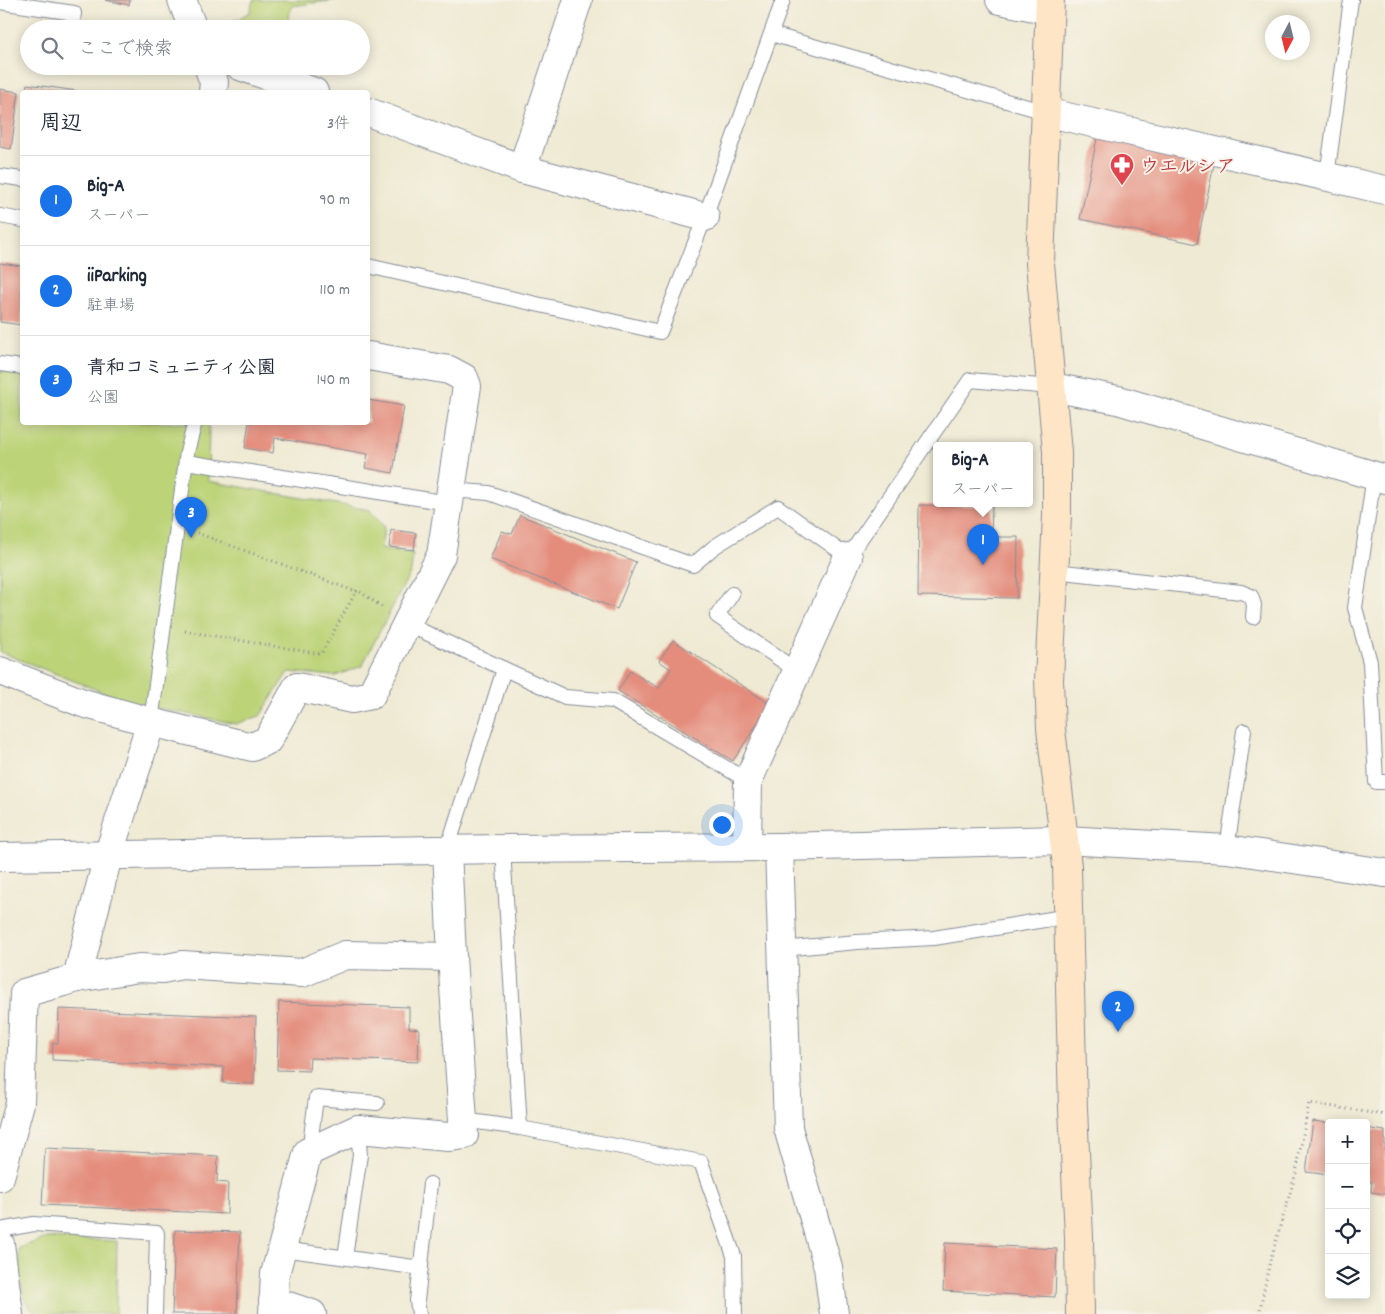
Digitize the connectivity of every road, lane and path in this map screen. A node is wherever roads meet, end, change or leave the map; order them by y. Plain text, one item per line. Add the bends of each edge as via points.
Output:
1 (182, 0) edge
2 (578, 0) edge
3 (783, 0) edge
4 (1000, 0) edge
5 (1352, 0) edge
6 (0, 2) edge
7 (1049, 5) edge
8 (73, 20) edge
9 (190, 20) edge
10 (770, 34) junction
11 (211, 75) edge
12 (266, 75) edge
13 (214, 90) edge
14 (308, 90) edge
15 (1045, 112) junction
16 (370, 113) edge
17 (522, 169) junction
18 (0, 176) edge
19 (1327, 176) junction
20 (20, 180) edge
21 (1385, 190) edge
22 (0, 216) edge
23 (705, 217) junction
24 (20, 220) edge
25 (370, 266) edge
26 (370, 356) edge
27 (0, 364) edge
28 (20, 367) edge
29 (1052, 387) junction
30 (195, 425) edge
31 (186, 462) junction
32 (1379, 477) edge
33 (450, 497) junction
34 (177, 526) junction
35 (848, 557) junction
36 (1055, 571) junction
37 (360, 593) junction
38 (732, 594) dead end
39 (1253, 617) dead end
40 (407, 624) junction
41 (163, 627) junction
42 (504, 669) junction
43 (0, 671) edge
44 (797, 671) junction
45 (151, 722) junction
46 (1244, 731) dead end
47 (748, 781) junction
48 (1385, 782) edge
49 (1064, 840) junction
50 (747, 847) junction
51 (779, 847) junction
52 (503, 848) junction
53 (1227, 849) junction
54 (447, 850) junction
55 (108, 856) junction
56 (0, 857) edge
57 (1385, 873) edge
58 (1069, 916) junction
59 (782, 949) junction
60 (452, 957) junction
61 (77, 978) junction
62 (376, 1103) dead end
63 (1385, 1115) edge
64 (463, 1120) junction
65 (520, 1128) junction
66 (358, 1129) junction
67 (315, 1149) junction
68 (0, 1177) edge
69 (430, 1184) dead end
70 (0, 1230) edge
71 (0, 1244) edge
72 (282, 1249) junction
73 (345, 1257) junction
74 (421, 1268) junction
75 (273, 1308) edge
76 (9, 1314) edge
77 (155, 1314) edge
78 (312, 1314) edge
79 (419, 1314) edge
80 (735, 1314) edge
81 (834, 1314) edge
82 (1080, 1314) edge
83 (1258, 1314) edge

1 - 9 street
2 - 17 street
3 - 10 lane
4 - 7 street
5 - 19 lane
6 - 8 lane via 74,13
7 - 15 street
10 - 15 lane
10 - 23 lane
11 - 13 street
12 - 14 street
15 - 19 street
15 - 29 street via 1040,263
16 - 17 street
17 - 23 street
18 - 20 lane
19 - 21 street
22 - 24 lane
23 - 25 lane via 660,332
26 - 33 street via 449,370 464,378 467,386
27 - 28 lane
29 - 32 street via 1118,400
29 - 35 lane via 970,380
29 - 36 street via 1057,452
30 - 31 lane
31 - 33 lane
31 - 34 lane
32 - 48 lane via 1355,608 1370,662 1376,782
33 - 35 lane via 488,493 692,566 714,547 778,507
33 - 40 street via 441,555
34 - 37 path
34 - 41 lane
35 - 44 street
36 - 39 lane via 1241,592 1250,596 1254,605
36 - 49 street via 1050,704
37 - 40 path
37 - 41 path via 356,590 320,654
38 - 44 lane via 717,616
40 - 42 lane
40 - 45 street via 371,695 352,699 297,687 268,740 252,747
41 - 45 lane
42 - 47 lane via 565,697 613,701
42 - 54 lane
43 - 45 street via 83,703
44 - 47 street
45 - 55 street
46 - 53 lane
47 - 50 street
49 - 51 street
49 - 53 street
49 - 58 street
50 - 51 street
50 - 52 street
51 - 59 street
52 - 54 street
52 - 65 lane
53 - 57 street
54 - 55 street
54 - 60 street
55 - 56 street
55 - 61 street
58 - 59 lane via 934,938
58 - 82 street
59 - 81 street via 788,1128 828,1267
60 - 61 street via 344,956 302,973 182,965
60 - 64 street
61 - 68 street via 24,993 20,1103
62 - 67 lane via 316,1098 311,1137
63 - 83 path via 1309,1103 1296,1173
64 - 65 lane
64 - 66 street via 464,1135 448,1137
65 - 80 lane via 701,1162 734,1256
66 - 67 street
66 - 73 lane via 360,1155
67 - 72 street via 308,1152
69 - 74 lane
70 - 77 lane via 34,1224 157,1232
71 - 76 street
72 - 73 lane
72 - 75 street via 275,1274
73 - 74 lane
74 - 79 lane via 417,1301
75 - 78 street

